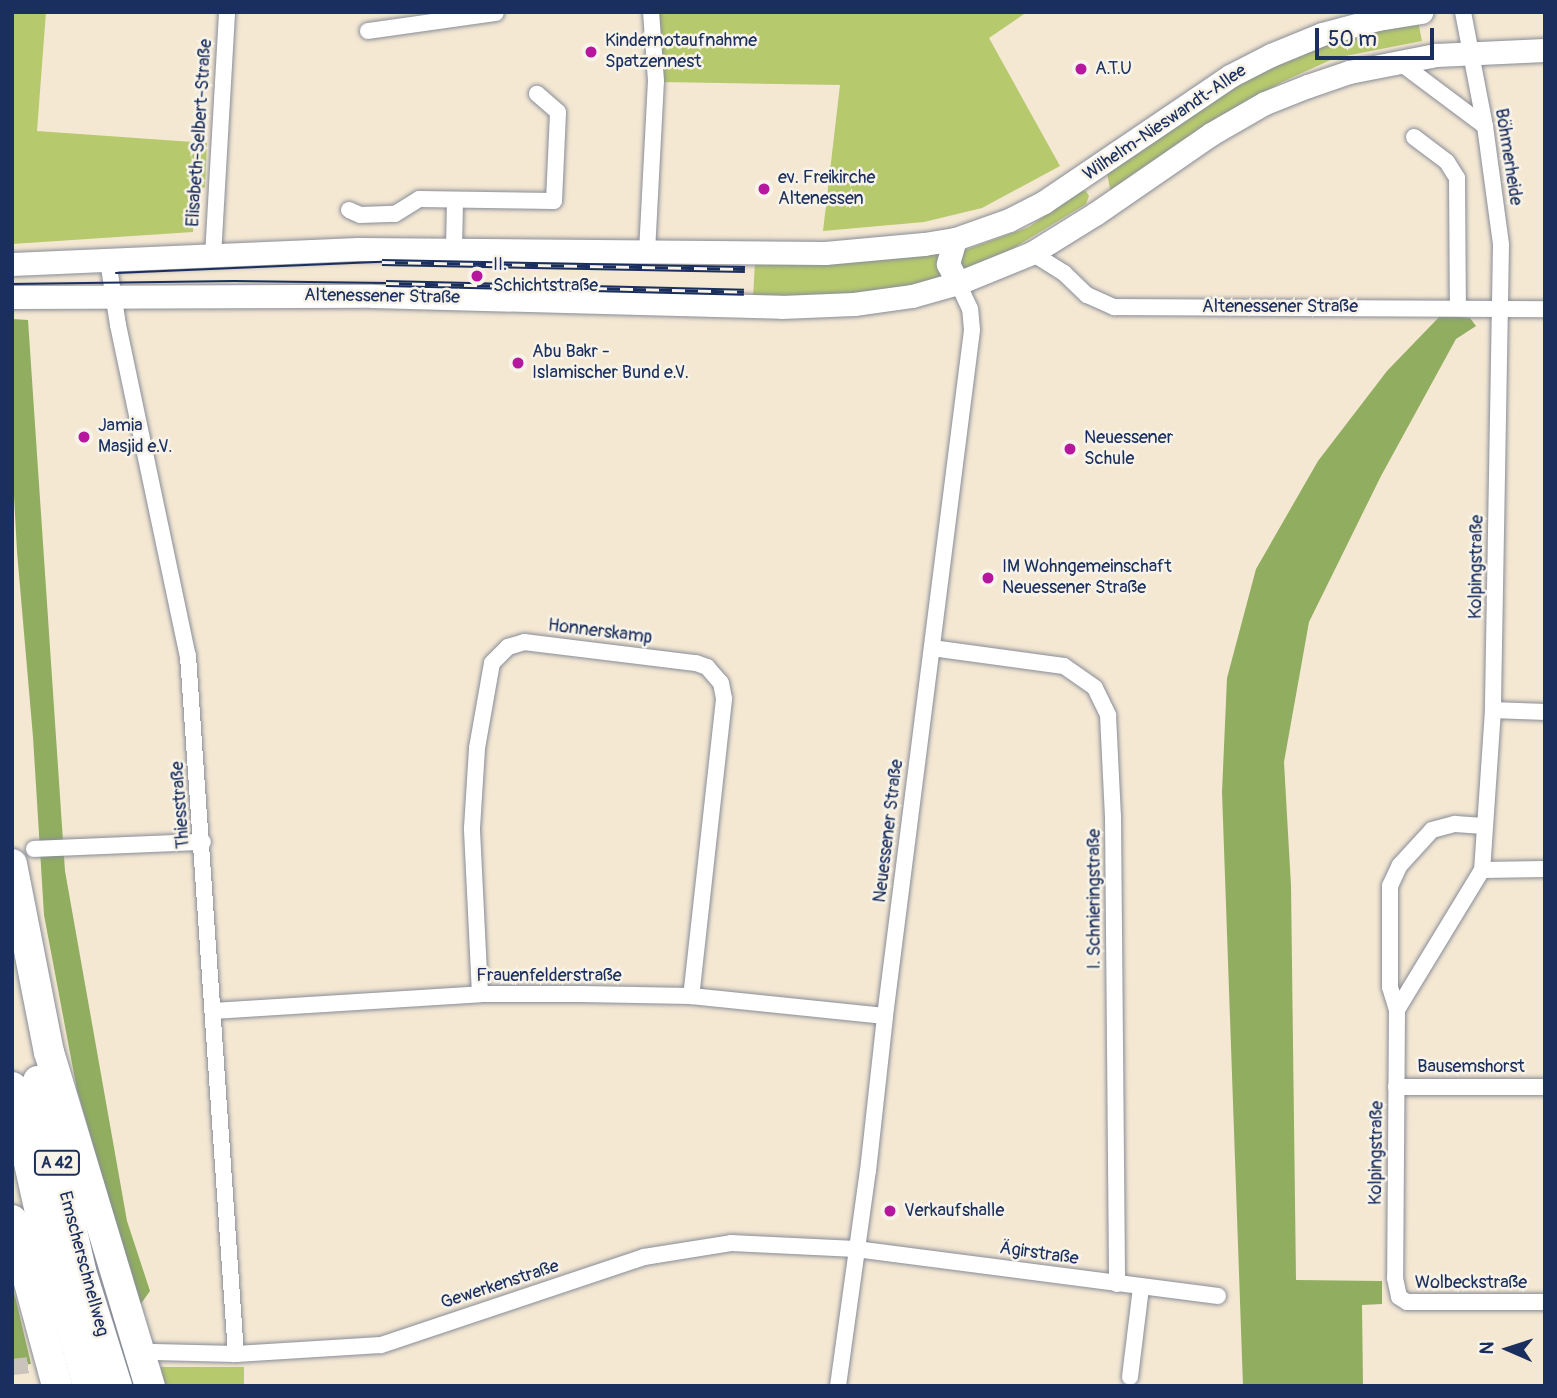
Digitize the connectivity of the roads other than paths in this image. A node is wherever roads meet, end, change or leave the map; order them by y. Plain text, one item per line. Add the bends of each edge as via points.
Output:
1 (227, 12) edge
2 (651, 12) edge
3 (1420, 12) edge
4 (1463, 12) edge
5 (496, 13) edge
6 (443, 16) edge
7 (368, 31) dead end
8 (1545, 50) edge
9 (1472, 53) junction
10 (1398, 61) junction
11 (537, 93) dead end
12 (1485, 126) junction
13 (1414, 137) dead end
14 (1087, 175) junction
15 (454, 200) junction
16 (349, 210) dead end
17 (1095, 214) junction
18 (956, 239) junction
19 (454, 249) junction
20 (647, 252) junction
21 (1032, 253) junction
22 (213, 256) junction
23 (108, 261) junction
24 (12, 264) edge
25 (958, 283) junction
26 (113, 296) junction
27 (12, 297) edge
28 (1458, 308) junction
29 (1501, 308) junction
30 (1545, 309) edge
31 (932, 648) junction
32 (1493, 710) junction
33 (1545, 712) edge
34 (1484, 826) junction
35 (203, 842) junction
36 (23, 856) edge
37 (1545, 869) edge
38 (1482, 870) junction
39 (12, 936) edge
40 (480, 994) junction
41 (691, 996) junction
42 (1397, 1010) junction
43 (214, 1011) junction
44 (885, 1016) junction
45 (12, 1087) edge
46 (1396, 1087) junction
47 (1545, 1087) edge
48 (12, 1220) edge
49 (856, 1249) junction
50 (1116, 1284) junction
51 (1141, 1287) junction
52 (1218, 1296) dead end
53 (1399, 1297) joint
54 (1545, 1302) edge
55 (154, 1352) dead end
56 (236, 1354) junction
57 (1130, 1377) dead end
58 (54, 1379) edge
59 (88, 1386) edge
60 (117, 1386) edge
61 (150, 1386) edge
62 (838, 1386) edge

1 - 22 street, Elisabeth-Selbert-Straße
2 - 20 street via 656,81
3 - 14 main road, Wilhelm-Nieswandt-Allee via 1322,34 1271,55 1212,88
4 - 9 street, Böhmerheide
5 - 6 street
6 - 7 street
8 - 9 main road, Wilhelm-Nieswandt-Allee
9 - 10 main road, Wilhelm-Nieswandt-Allee
9 - 12 street, Böhmerheide
10 - 12 street
10 - 17 main road, Wilhelm-Nieswandt-Allee via 1349,72 1265,103 1211,134
11 - 15 street via 558,112 554,201
12 - 29 street, Böhmerheide via 1501,245
13 - 28 street via 1447,162 1457,178
14 - 17 main road via 1095,191
14 - 18 main road, Wilhelm-Nieswandt-Allee via 1009,220
15 - 16 street via 419,199 395,215 360,215
15 - 19 street
17 - 21 main road, Wilhelm-Nieswandt-Allee
18 - 20 main road via 825,253
18 - 25 main road via 948,264
19 - 20 main road
19 - 22 main road via 358,248
21 - 25 main road, Wilhelm-Nieswandt-Allee
21 - 28 street, Altenessener Straße via 1064,273 1087,295 1114,307
22 - 23 main road
23 - 24 main road
23 - 26 street, Thiesstraße
25 - 26 main road, Altenessener Straße via 884,300 793,307 548,299
25 - 31 street, Neuessener Straße via 970,310 972,330
26 - 27 main road, Altenessener Straße
26 - 35 street, Thiesstraße via 188,656
28 - 29 street, Altenessener Straße
29 - 30 street, Altenessener Straße
29 - 32 street, Kolpingstraße
31 - 44 street, Neuessener Straße
31 - 50 street, I. Schnieringstraße via 1064,666 1095,688 1108,715 1113,816
32 - 33 street
32 - 34 street, Kolpingstraße
34 - 38 street, Kolpingstraße
34 - 42 street, Kolpingstraße via 1455,824 1432,830 1400,865 1390,886 1390,987
35 - 36 street
35 - 43 street, Thiesstraße
36 - 61 highway via 50,1052
37 - 38 street
38 - 42 street, Kolpingstraße
39 - 60 highway, Emscherschnellweg / A 42 via 31,1049 75,1245
40 - 41 street, Frauenfelderstraße
40 - 41 street, Honnerskamp via 472,828 477,748 492,663 508,647 524,642 700,663 721,683 724,699
40 - 43 street, Frauenfelderstraße
41 - 44 street, Frauenfelderstraße
42 - 46 street, Kolpingstraße
43 - 56 street, Thiesstraße
44 - 49 street, Neuessener Straße
45 - 59 highway, Emscherschnellweg / A 42 via 40,1212
46 - 47 street, Bausemshorst
46 - 53 street, Kolpingstraße via 1395,1278
48 - 58 highway
49 - 50 street, Ägirstraße
49 - 56 street, Gewerkenstraße via 731,1243 656,1255 381,1345
49 - 62 street, Neuessener Straße
50 - 51 street, Ägirstraße
51 - 52 street, Ägirstraße
51 - 57 street
53 - 54 street, Wolbeckstraße via 1407,1302
55 - 56 street, Gewerkenstraße

